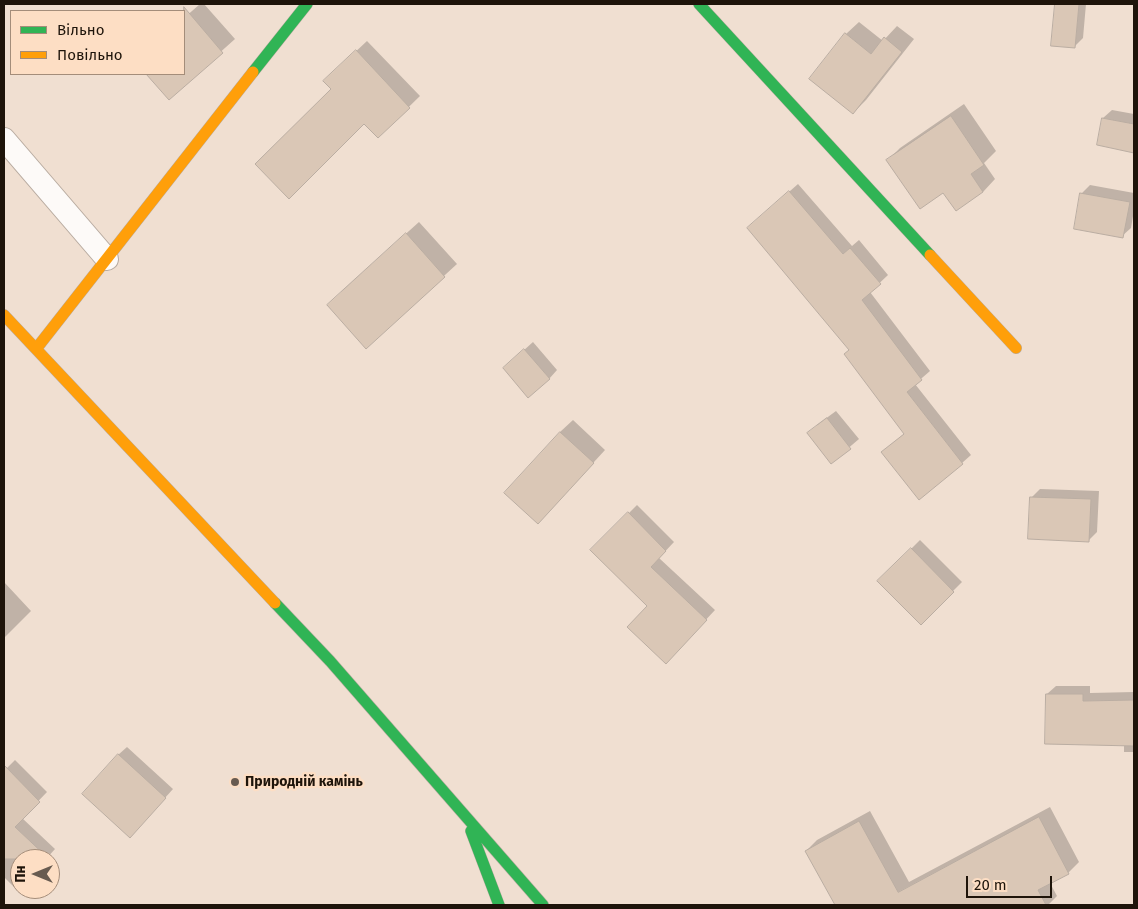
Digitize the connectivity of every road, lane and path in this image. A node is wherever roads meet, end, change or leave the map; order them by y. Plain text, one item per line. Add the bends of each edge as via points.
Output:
1 (308, 4) edge
2 (699, 4) edge
3 (4, 139) edge
4 (106, 259) junction
5 (4, 315) edge
6 (1016, 348) dead end
7 (36, 349) junction
8 (464, 813) junction
9 (499, 905) edge
10 (543, 905) edge

1 - 4 street
2 - 6 street
3 - 4 street
4 - 7 street
5 - 7 street
7 - 8 street via 330,661
8 - 9 street
8 - 10 street

